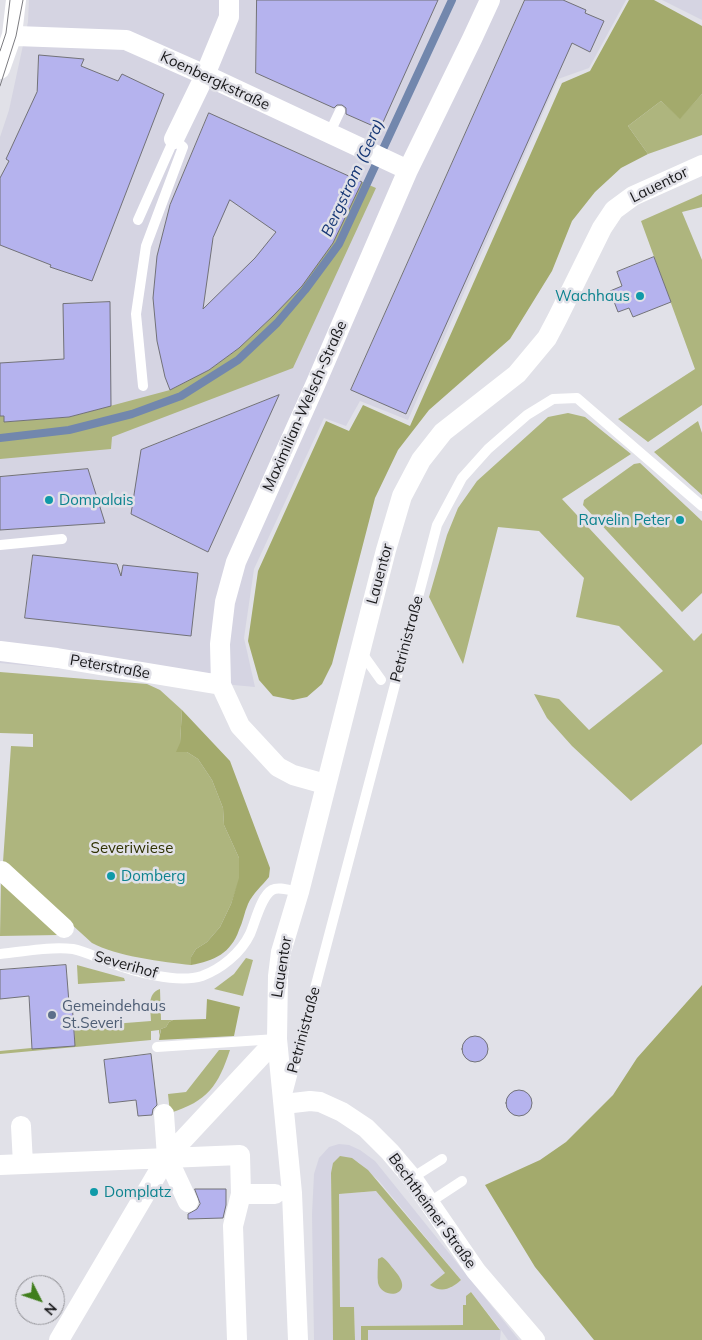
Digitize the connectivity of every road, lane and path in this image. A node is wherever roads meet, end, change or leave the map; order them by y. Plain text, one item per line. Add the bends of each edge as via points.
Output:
1 (16, 0) edge
2 (229, 0) edge
3 (490, 0) edge
4 (12, 35) junction
5 (0, 69) edge
6 (204, 75) junction
7 (340, 111) dead end
8 (329, 134) junction
9 (174, 139) junction
10 (702, 164) edge
11 (399, 166) junction
12 (138, 220) dead end
13 (143, 386) dead end
14 (702, 506) edge
15 (62, 538) dead end
16 (0, 545) edge
17 (360, 650) junction
18 (0, 651) edge
19 (381, 680) dead end
20 (220, 686) junction
21 (325, 784) junction
22 (2, 871) dead end
23 (299, 892) junction
24 (64, 928) dead end
25 (0, 954) edge
26 (277, 1039) junction
27 (157, 1047) dead end
28 (284, 1104) junction
29 (164, 1114) dead end
30 (21, 1126) dead end
31 (167, 1158) junction
32 (442, 1159) dead end
33 (23, 1164) junction
34 (0, 1165) edge
35 (412, 1178) junction
36 (462, 1182) dead end
37 (241, 1194) junction
38 (275, 1194) dead end
39 (188, 1202) dead end
40 (430, 1202) junction
41 (58, 1340) edge
42 (237, 1340) edge
43 (298, 1340) edge
44 (535, 1340) edge

1 - 4 street
2 - 6 street via 229,17
3 - 11 street, Maximilian-Welsch-Straße via 472,39
4 - 5 street
4 - 6 street, Koenbergkstraße via 126,40
6 - 8 street, Koenbergkstraße
6 - 9 street
7 - 8 lane
8 - 11 street, Koenbergkstraße
9 - 12 lane
9 - 13 lane via 182,147 146,246 136,314
10 - 17 street, Lauentor via 633,196 614,210 546,338 517,374 443,432 421,460 402,496
11 - 20 street, Maximilian-Welsch-Straße via 316,383 236,562 220,644
14 - 28 lane, Petrinistraße via 577,398 553,399 527,416 488,449 462,478 437,525
15 - 16 lane
17 - 19 lane
17 - 21 street, Lauentor
18 - 20 street, Peterstraße
20 - 21 street, Maximilian-Welsch-Straße via 240,726 278,767
21 - 23 street, Lauentor
22 - 24 street
23 - 25 lane, Severihof via 272,890 265,898 249,936 237,952 223,965 199,977 158,976 134,971 73,949
23 - 26 street, Lauentor via 281,952
26 - 27 lane
26 - 28 street, Lauentor
26 - 31 street
28 - 35 street, Bechtheimer Straße via 320,1102 342,1112 366,1128
28 - 43 street via 292,1194
29 - 31 street
30 - 33 street
31 - 33 street
31 - 37 street via 240,1154
31 - 39 street
31 - 41 street
32 - 35 lane
33 - 34 street
35 - 40 street, Bechtheimer Straße
36 - 40 lane
37 - 38 street
37 - 42 street via 233,1226
40 - 44 street, Bechtheimer Straße via 476,1271

